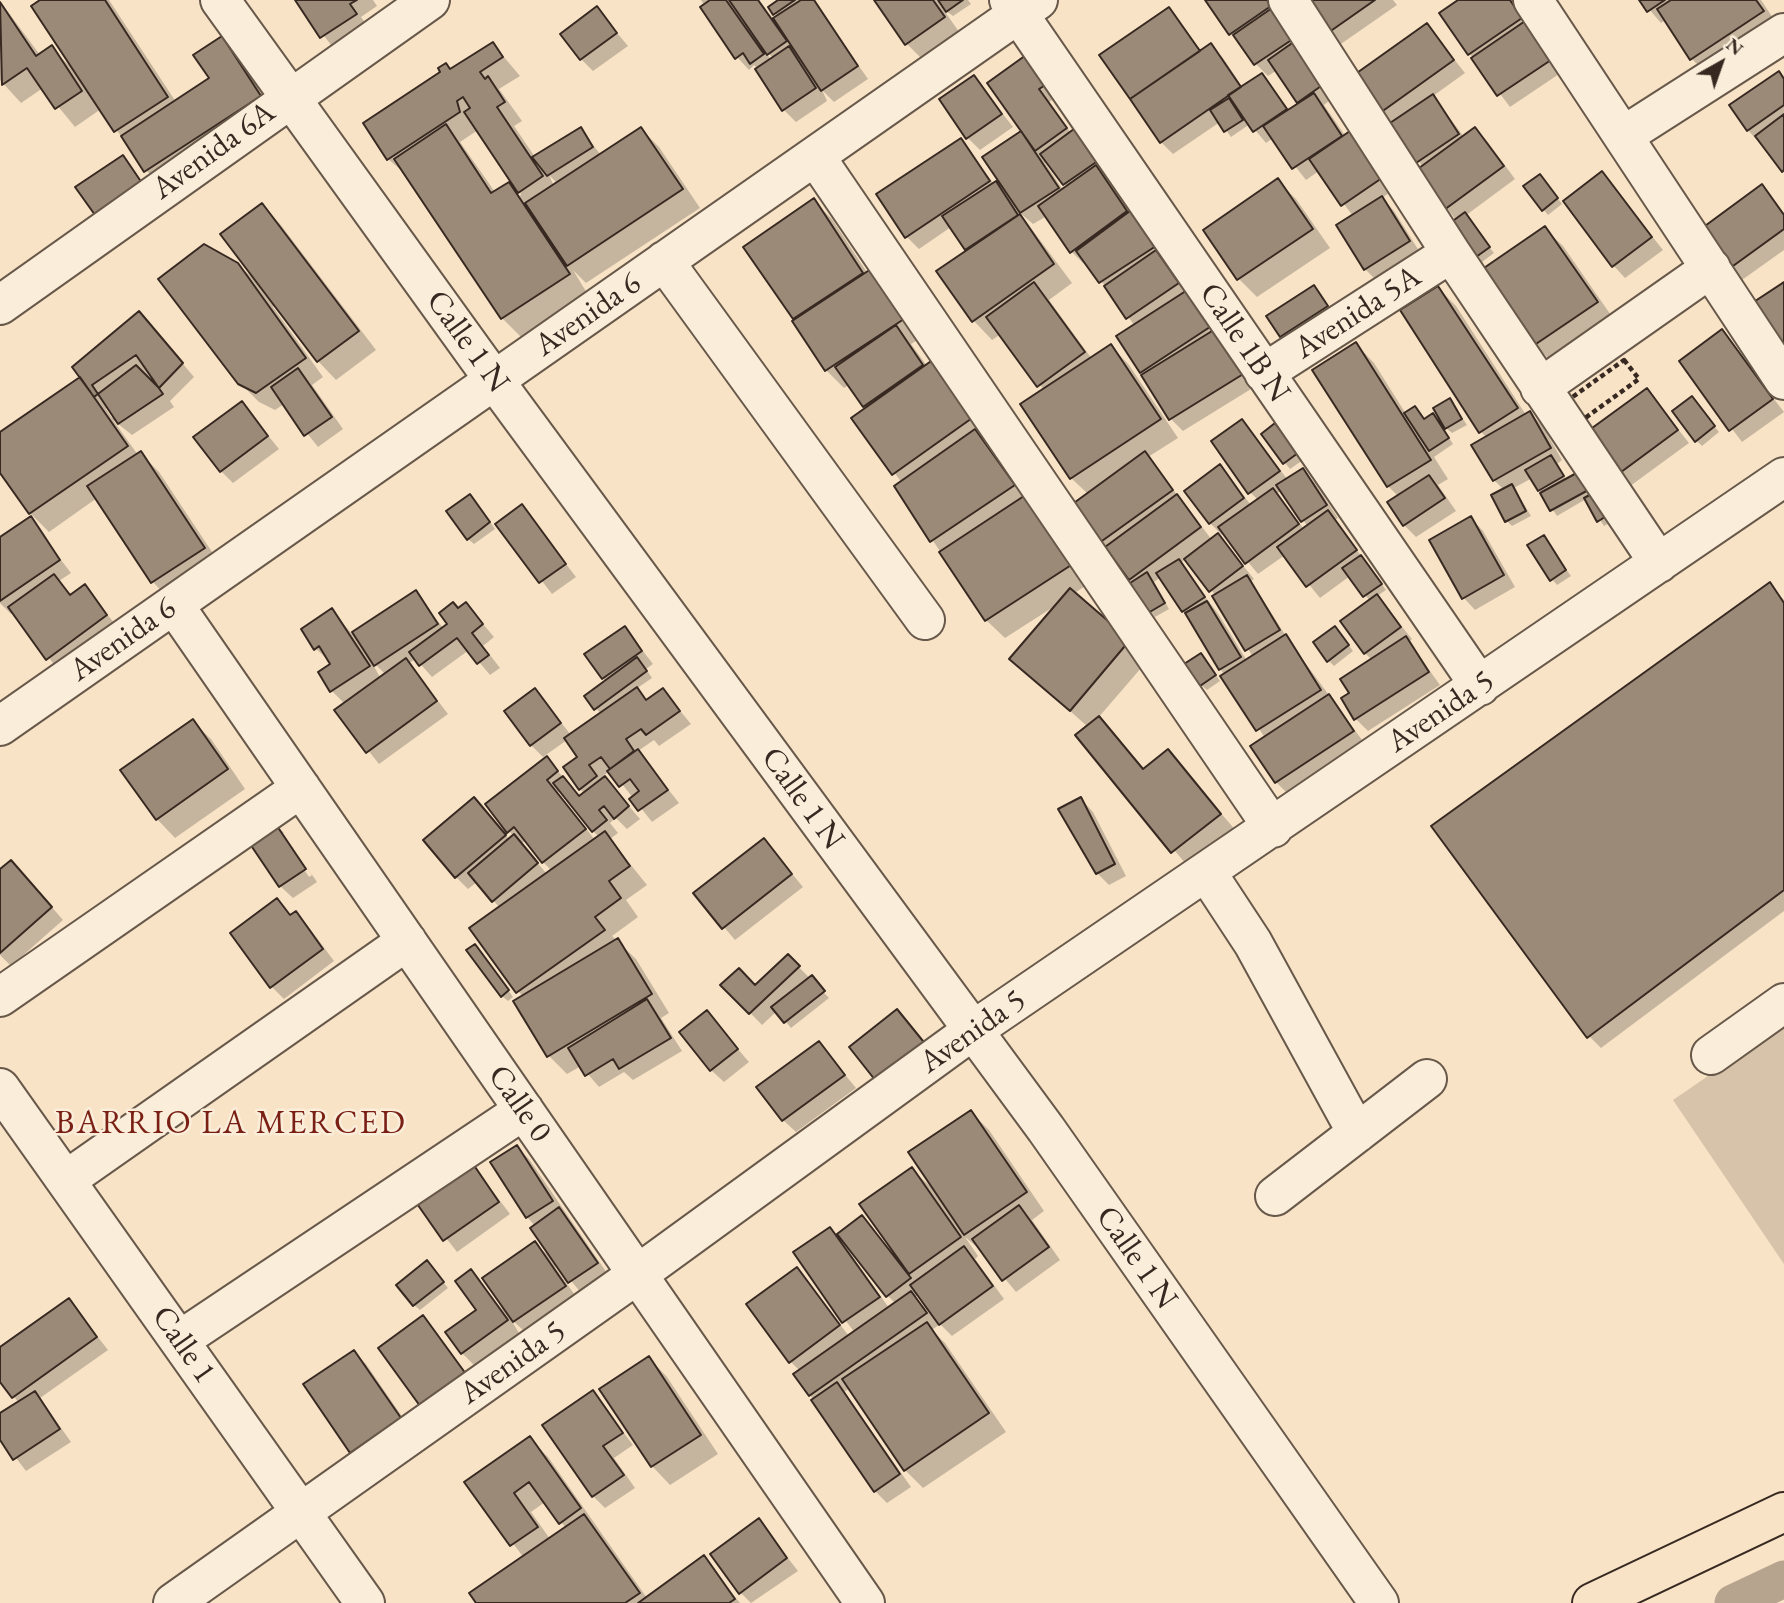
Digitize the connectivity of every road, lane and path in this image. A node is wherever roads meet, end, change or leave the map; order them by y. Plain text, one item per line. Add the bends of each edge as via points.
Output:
1 (220, 0) edge
2 (430, 0) edge
3 (1288, 0) edge
4 (1533, 0) edge
5 (1022, 5) edge
6 (1784, 33) edge
7 (289, 97) junction
8 (1623, 136) junction
9 (815, 156) junction
10 (1451, 253) junction
11 (664, 261) junction
12 (1711, 268) junction
13 (0, 305) edge
14 (1264, 373) junction
15 (494, 380) junction
16 (1784, 380) edge
17 (1540, 388) junction
18 (1784, 477) edge
19 (1659, 563) junction
20 (174, 604) junction
21 (925, 620) dead end
22 (1480, 686) junction
23 (5, 710) edge
24 (301, 788) junction
25 (1273, 828) junction
26 (1207, 873) junction
27 (407, 941) junction
28 (0, 996) edge
29 (1784, 1003) edge
30 (972, 1031) junction
31 (1711, 1055) dead end
32 (1427, 1079) dead end
33 (0, 1088) edge
34 (524, 1110) junction
35 (1357, 1133) junction
36 (66, 1180) junction
37 (1275, 1196) dead end
38 (638, 1274) junction
39 (180, 1340) junction
40 (1784, 1512) edge
41 (303, 1513) junction
42 (173, 1603) edge
43 (365, 1603) edge
44 (864, 1603) edge
45 (1379, 1603) edge
46 (1592, 1603) edge

1 - 7 street, Calle 1 N
2 - 7 street, Avenida 6A
3 - 10 street
4 - 8 street
5 - 9 street, Avenida 6
5 - 14 street, Calle 1B N
6 - 8 street
7 - 13 street, Avenida 6A
7 - 15 street, Calle 1 N
8 - 12 street
9 - 11 street, Avenida 6
9 - 25 street
10 - 14 street, Avenida 5A
10 - 17 street
11 - 15 street, Avenida 6
11 - 21 street
12 - 16 street
12 - 17 street
14 - 22 street, Calle 1B N
15 - 20 street, Avenida 6
15 - 30 street, Calle 1 N
17 - 19 street
18 - 19 street, Avenida 5
19 - 22 street, Avenida 5
20 - 23 street, Avenida 6
20 - 24 street, Calle 0
22 - 25 street, Avenida 5
24 - 27 street, Calle 0
24 - 28 street
25 - 26 street, Avenida 5
26 - 30 street, Avenida 5
26 - 35 street via 1252,943
27 - 34 street, Calle 0
27 - 36 street
29 - 31 street
30 - 38 street, Avenida 5
30 - 45 street, Calle 1 N via 1054,1140
32 - 35 street
33 - 36 street, Calle 1
34 - 38 street, Calle 0
34 - 39 street
35 - 37 street
36 - 39 street, Calle 1
38 - 41 street, Avenida 5
38 - 44 street, Calle 0
39 - 41 street, Calle 1
40 - 46 main road
41 - 42 street, Avenida 5
41 - 43 street, Calle 1

